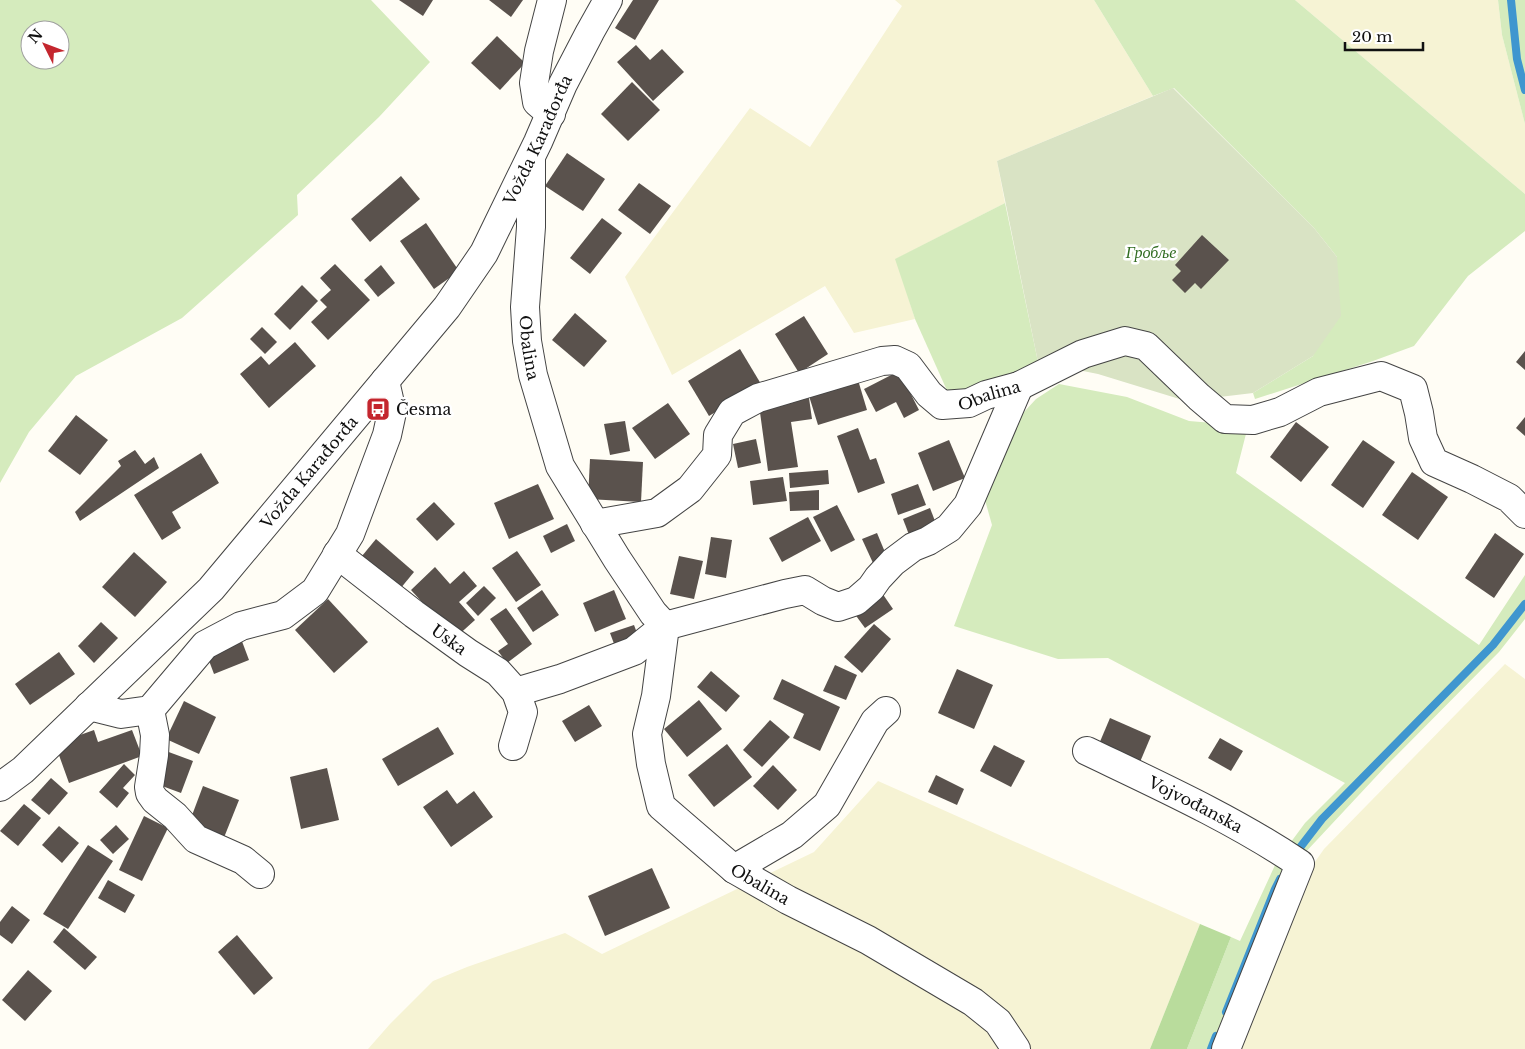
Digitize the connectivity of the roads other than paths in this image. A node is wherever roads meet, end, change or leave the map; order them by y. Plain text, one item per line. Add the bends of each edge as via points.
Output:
1 (552, 0) edge
2 (608, 0) edge
3 (551, 114) junction
4 (531, 158) junction
5 (385, 381) junction
6 (1019, 386) junction
7 (1525, 514) edge
8 (595, 524) junction
9 (337, 554) junction
10 (665, 626) junction
11 (516, 692) junction
12 (89, 706) junction
13 (150, 710) junction
14 (886, 710) dead end
15 (513, 746) dead end
16 (1087, 751) dead end
17 (0, 787) edge
18 (734, 869) junction
19 (260, 874) dead end
20 (1016, 1049) edge
21 (1226, 1049) edge

1 - 3 street via 534,82 536,102
2 - 3 street, Vožda Karađorđa via 563,84
3 - 4 street, Vožda Karađorđa
4 - 5 street, Vožda Karađorđa via 484,253 447,307
4 - 8 street, Obalina via 532,227 525,307 527,341 533,375 560,466
5 - 9 street via 392,412 387,435 350,534
5 - 12 street, Vožda Karađorđa via 211,589
6 - 7 street via 1083,354 1125,341 1146,346 1225,419 1253,420 1280,412 1319,392 1381,376 1413,389 1423,438 1434,462 1509,498
6 - 8 street, Obalina via 969,403 942,405 929,394 908,366 896,360 758,398 732,412 718,435 717,455 690,490 657,513
6 - 10 street, Obalina via 968,505 949,528 912,547 893,562 856,601 838,608 805,590
8 - 10 street, Obalina via 653,613
9 - 11 street, Uska via 414,614 498,672
9 - 13 street via 315,591 283,615 241,626 204,645
10 - 11 street via 634,651
10 - 18 street, Obalina via 656,696 647,734 661,806
11 - 15 street, Uska via 523,712
12 - 13 street via 121,714
12 - 17 street, Vožda Karađorđa via 23,770
13 - 19 street via 155,735 150,793 196,839 243,860
14 - 18 street via 875,721 827,805 792,835
16 - 21 street, Vojvođanska via 1200,805 1300,864
18 - 20 street, Obalina via 868,940 973,1002 998,1022

